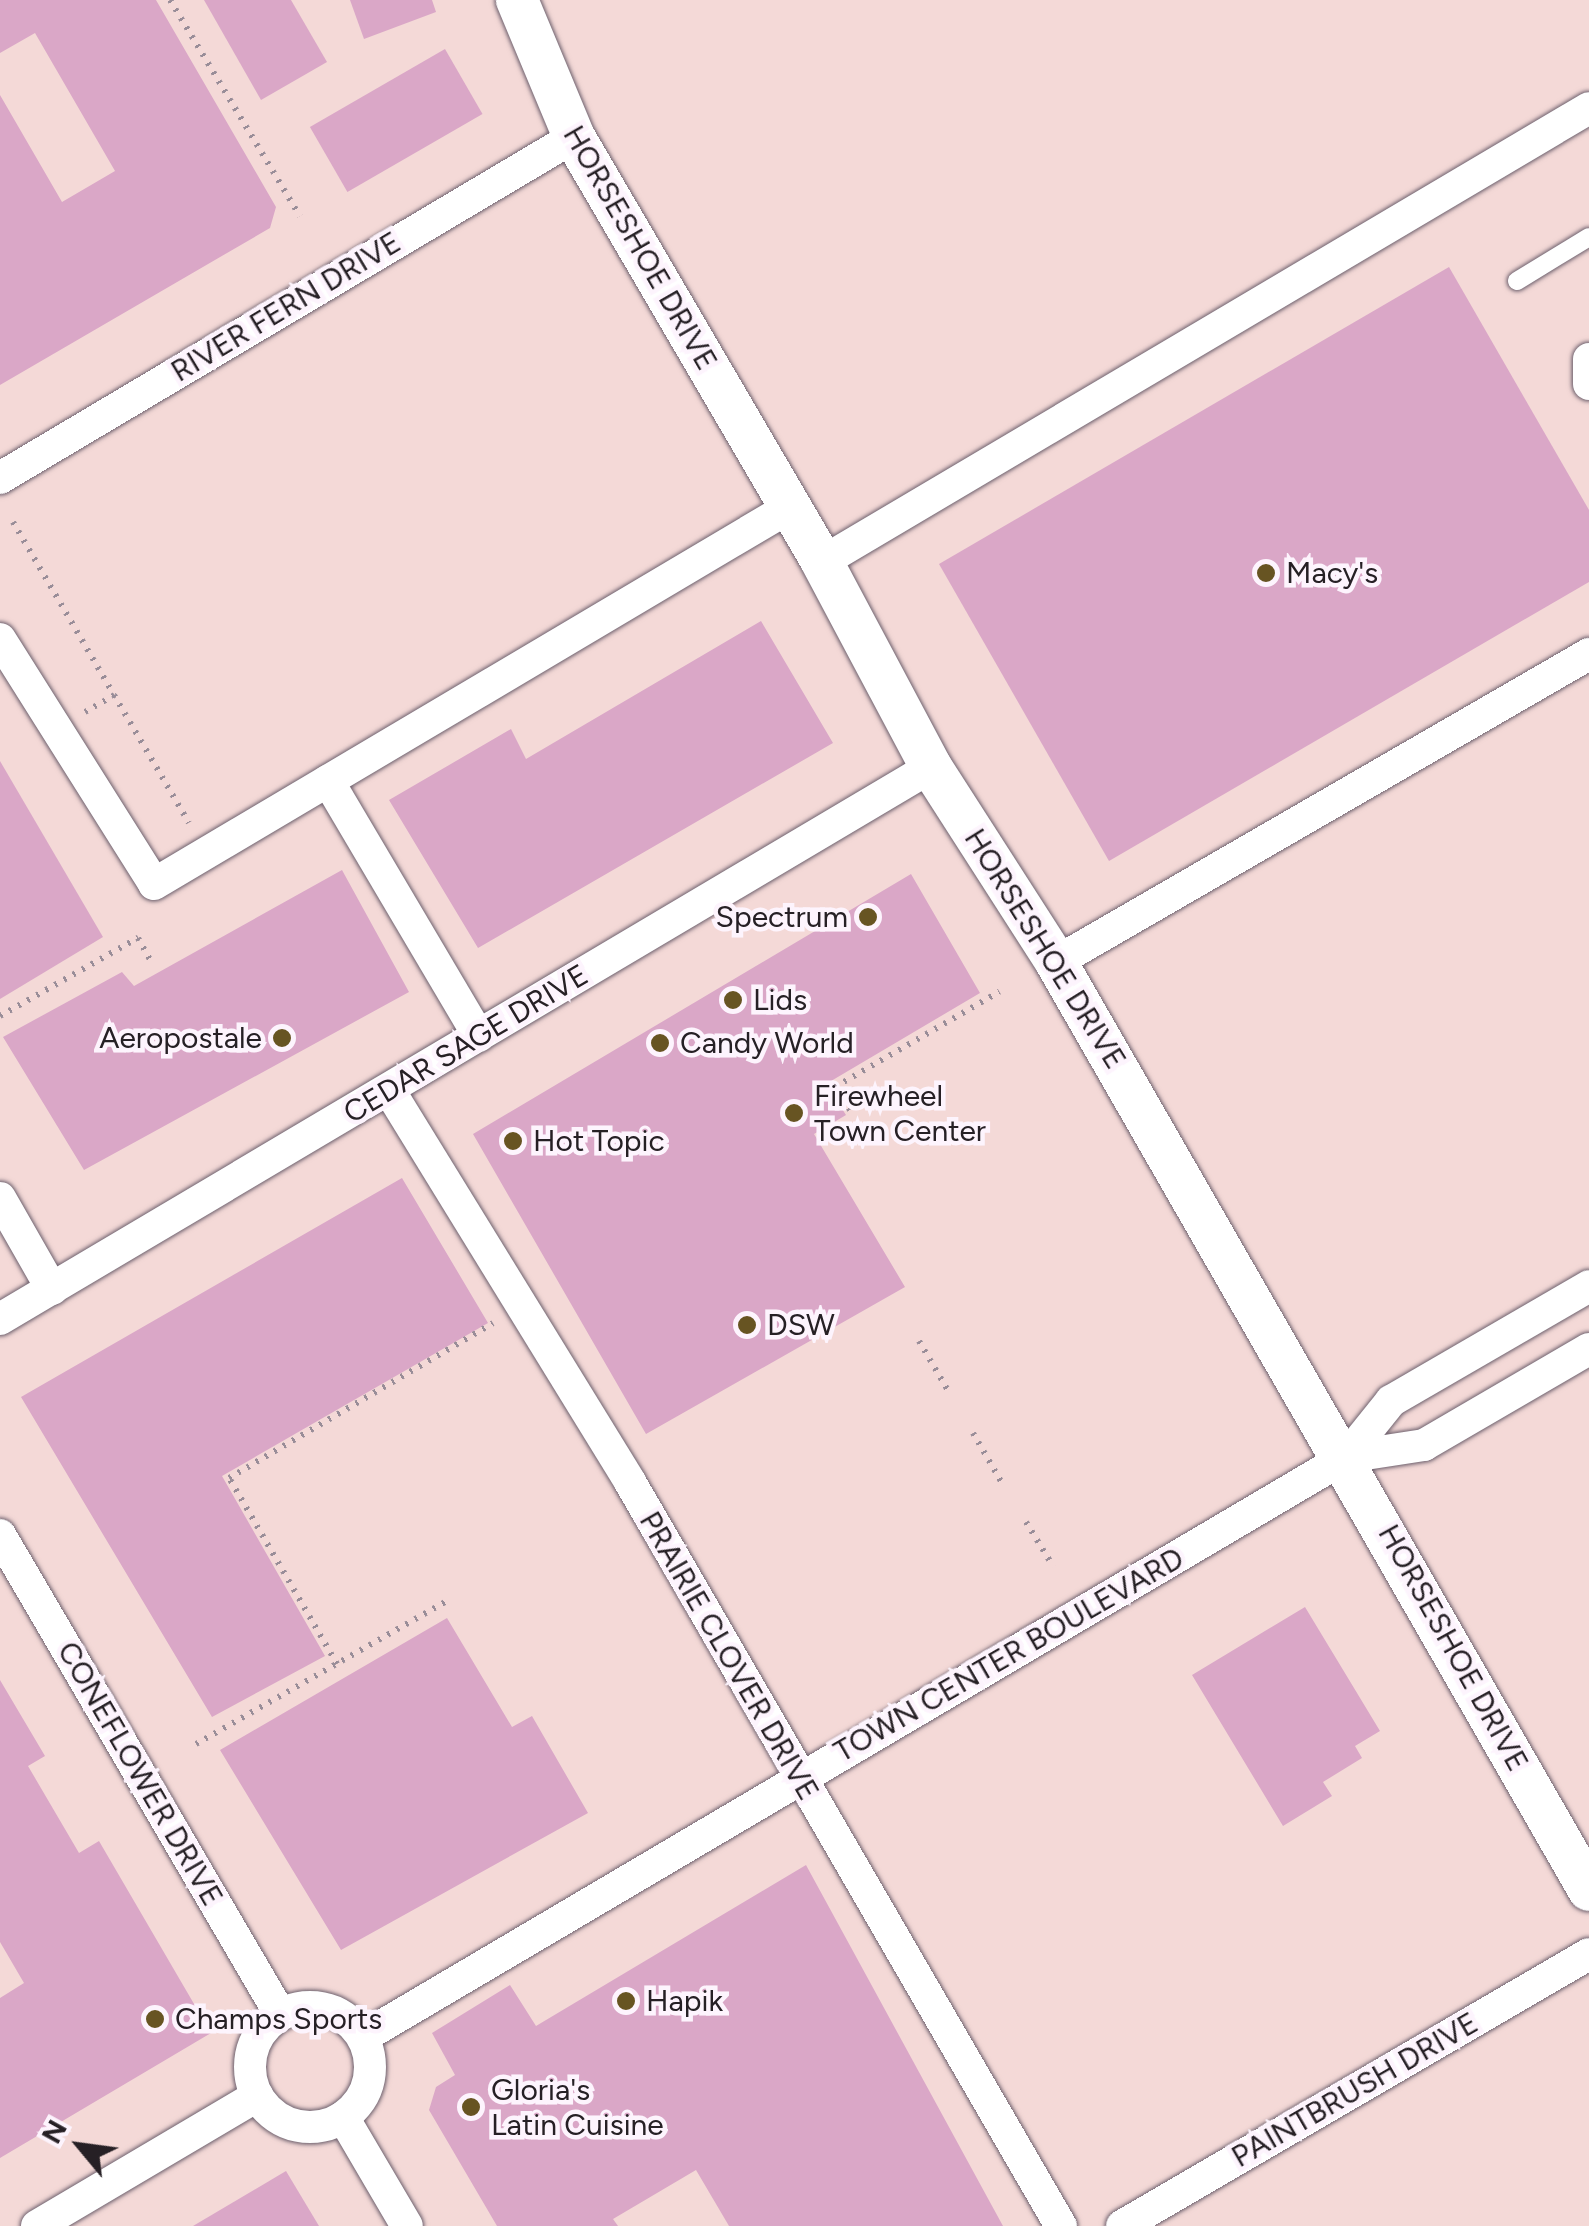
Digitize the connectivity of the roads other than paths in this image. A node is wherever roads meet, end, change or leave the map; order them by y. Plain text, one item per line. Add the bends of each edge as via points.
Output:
1 (517, 0) edge
2 (1589, 108) edge
3 (574, 137) junction
4 (1589, 238) edge
5 (1517, 281) dead end
6 (1589, 360) edge
7 (1589, 384) edge
8 (0, 478) edge
9 (790, 507) junction
10 (822, 562) junction
11 (0, 640) edge
12 (1589, 654) edge
13 (931, 767) junction
14 (328, 781) junction
15 (1056, 962) junction
16 (480, 1036) junction
17 (389, 1090) junction
18 (0, 1198) edge
19 (1589, 1286) edge
20 (52, 1289) junction
21 (0, 1318) edge
22 (1589, 1349) edge
23 (1346, 1457) junction
24 (0, 1534) edge
25 (799, 1778) junction
26 (1589, 1890) edge
27 (1589, 1954) edge
28 (280, 2014) junction
29 (363, 2037) junction
30 (257, 2096) junction
31 (344, 2117) junction
32 (37, 2226) edge
33 (407, 2226) edge
34 (1061, 2226) edge
35 (1122, 2226) edge

1 - 3 street, HORSESHOE DRIVE
2 - 10 street
3 - 8 street, RIVER FERN DRIVE
3 - 9 street, HORSESHOE DRIVE
4 - 5 lane
6 - 7 street
9 - 10 street, HORSESHOE DRIVE
9 - 14 street
10 - 13 street, HORSESHOE DRIVE
11 - 14 street via 154,884
12 - 15 street
13 - 15 street, HORSESHOE DRIVE
13 - 16 street, CEDAR SAGE DRIVE
14 - 16 street
15 - 23 street, HORSESHOE DRIVE
16 - 17 street, CEDAR SAGE DRIVE
17 - 20 street, CEDAR SAGE DRIVE
17 - 25 street, PRAIRIE CLOVER DRIVE via 630,1482
18 - 20 street
19 - 23 street, TOWN CENTER BOULEVARD via 1391,1401
20 - 21 street, CEDAR SAGE DRIVE
22 - 23 street, TOWN CENTER BOULEVARD via 1424,1444
23 - 25 street, TOWN CENTER BOULEVARD
23 - 26 street, HORSESHOE DRIVE
24 - 28 street, CONEFLOWER DRIVE
25 - 29 street, TOWN CENTER BOULEVARD
25 - 34 street, PRAIRIE CLOVER DRIVE
27 - 35 street, PAINTBRUSH DRIVE
28 - 29 street via 298,2008 335,2012
28 - 30 street via 255,2041 250,2078
29 - 31 street via 366,2089
30 - 31 street via 296,2125
30 - 32 street
31 - 33 street

